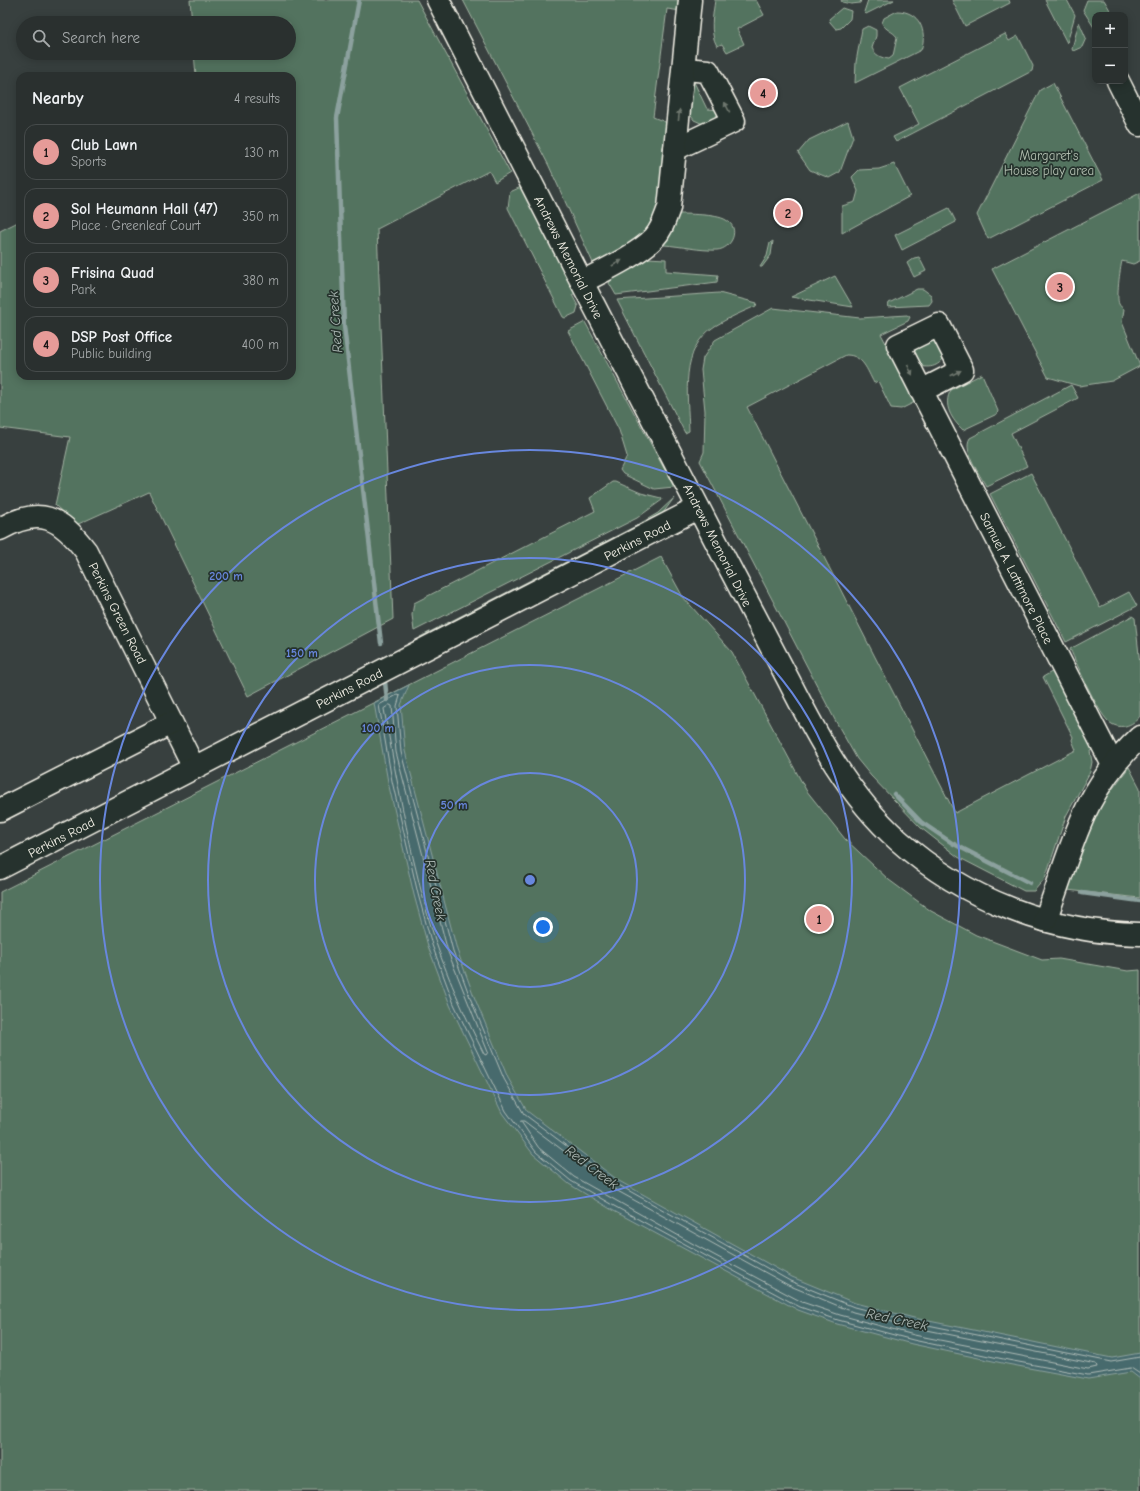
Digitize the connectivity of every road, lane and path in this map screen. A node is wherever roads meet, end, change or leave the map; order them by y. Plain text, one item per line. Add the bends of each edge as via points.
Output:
1 (438, 0) edge
2 (690, 0) edge
3 (684, 69) junction
4 (1119, 84) edge
5 (1140, 126) edge
6 (675, 149) junction
7 (582, 282) junction
8 (921, 390) dead end
9 (698, 508) junction
10 (0, 529) edge
11 (171, 723) junction
12 (1140, 737) edge
13 (1113, 765) junction
14 (194, 768) junction
15 (0, 810) edge
16 (0, 868) edge
17 (1045, 920) junction
18 (1140, 934) edge

1 - 7 street, Andrews Memorial Drive
2 - 3 street
6 -> 3 street
6 -> 3 street via 734,121 708,72
4 - 5 street
7 -> 6 street via 642,248 654,238 669,208
7 - 9 street, Andrews Memorial Drive
8 - 13 street, Samuel A. Lattimore Place
9 - 14 street, Perkins Road
9 - 17 street, Andrews Memorial Drive via 819,740 859,799 898,840 946,876 989,900
10 - 11 street, Perkins Green Road via 40,516 55,520 74,535 86,551
11 - 14 street, Perkins Green Road
11 - 15 street
12 - 13 street
13 - 17 street via 1086,807
14 - 16 street, Perkins Road
17 - 18 street, Andrews Memorial Drive via 1103,932

